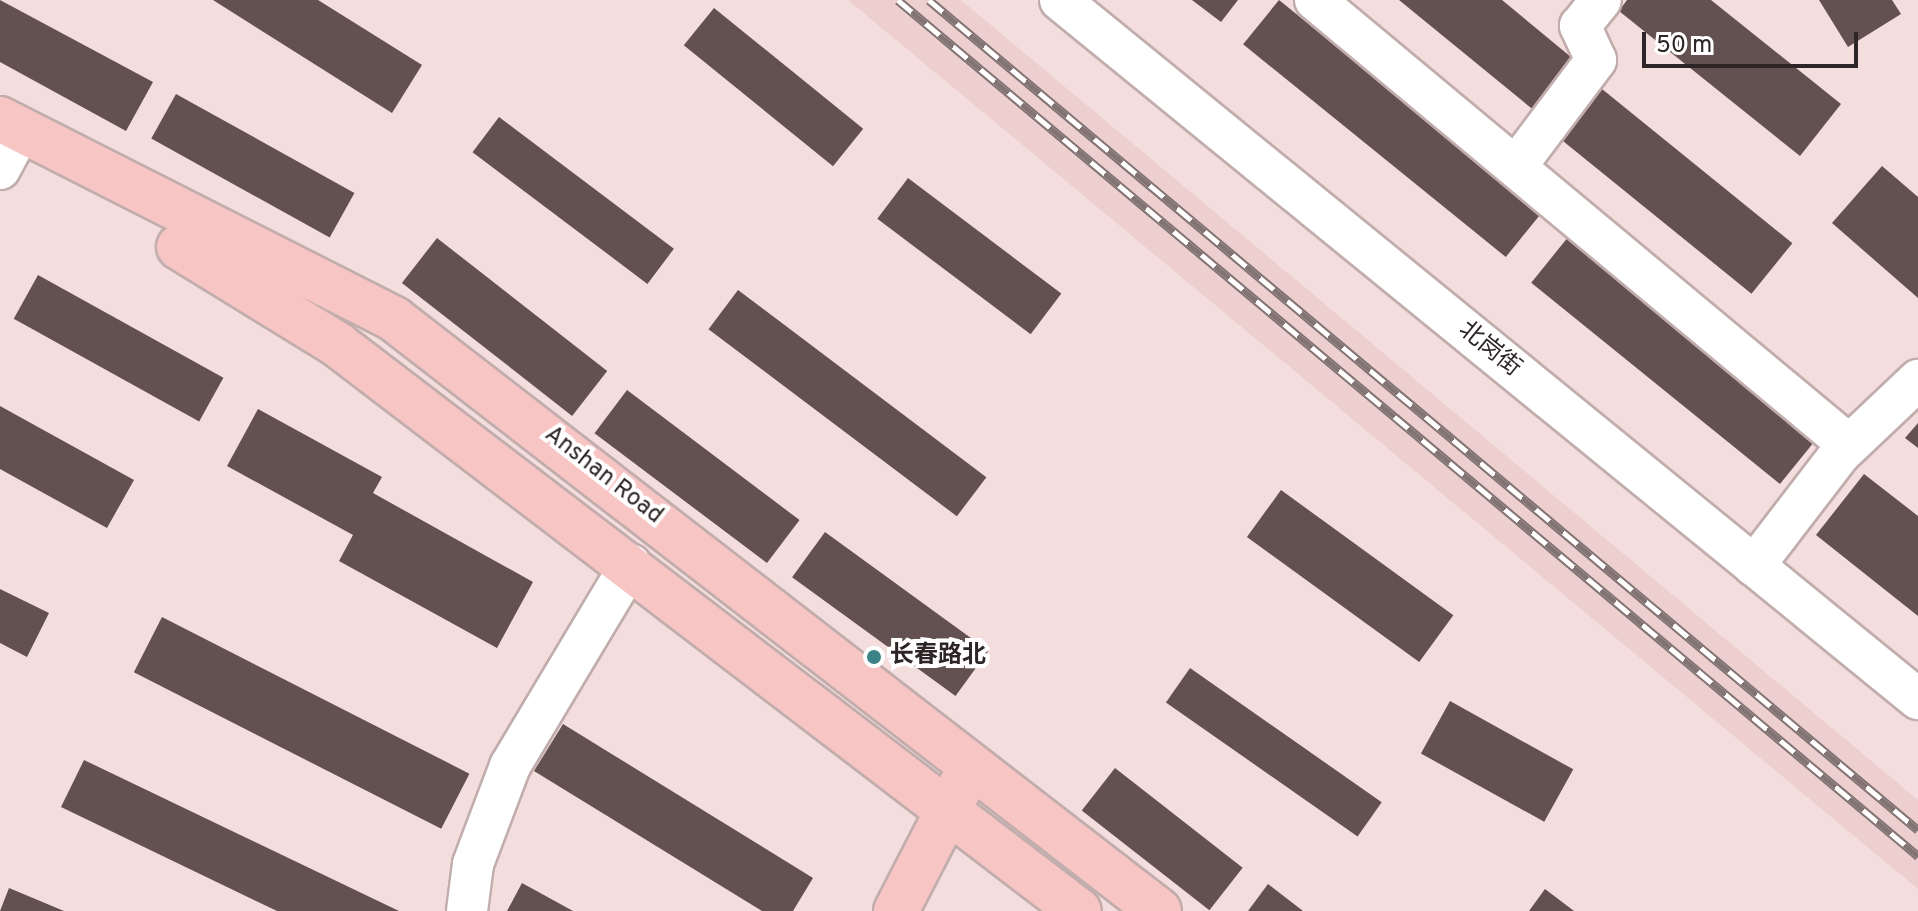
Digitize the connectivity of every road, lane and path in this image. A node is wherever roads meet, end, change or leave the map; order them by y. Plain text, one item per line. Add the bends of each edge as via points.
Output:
1 (1060, 0) edge
2 (1315, 0) edge
3 (1601, 0) edge
4 (6, 145) edge
5 (1518, 164) junction
6 (1918, 380) edge
7 (1849, 445) junction
8 (631, 564) junction
9 (1754, 566) junction
10 (1918, 699) edge
11 (972, 762) junction
12 (949, 810) junction
13 (467, 911) edge
14 (896, 911) edge
15 (1079, 911) edge
16 (1159, 911) edge

1 - 9 street, 北岗街
2 - 5 street
3 - 5 street via 1580,26 1596,60
4 - 8 main road, Anshan Road via 229,273
4 - 11 main road, Anshan Road via 394,319
5 - 7 street
6 - 7 street
7 - 9 street
8 - 12 main road, Anshan Road
8 - 13 street via 510,766 473,864
9 - 10 street, 北岗街
11 - 12 main road
11 - 16 main road, Anshan Road
12 - 14 main road
12 - 15 main road, Anshan Road

